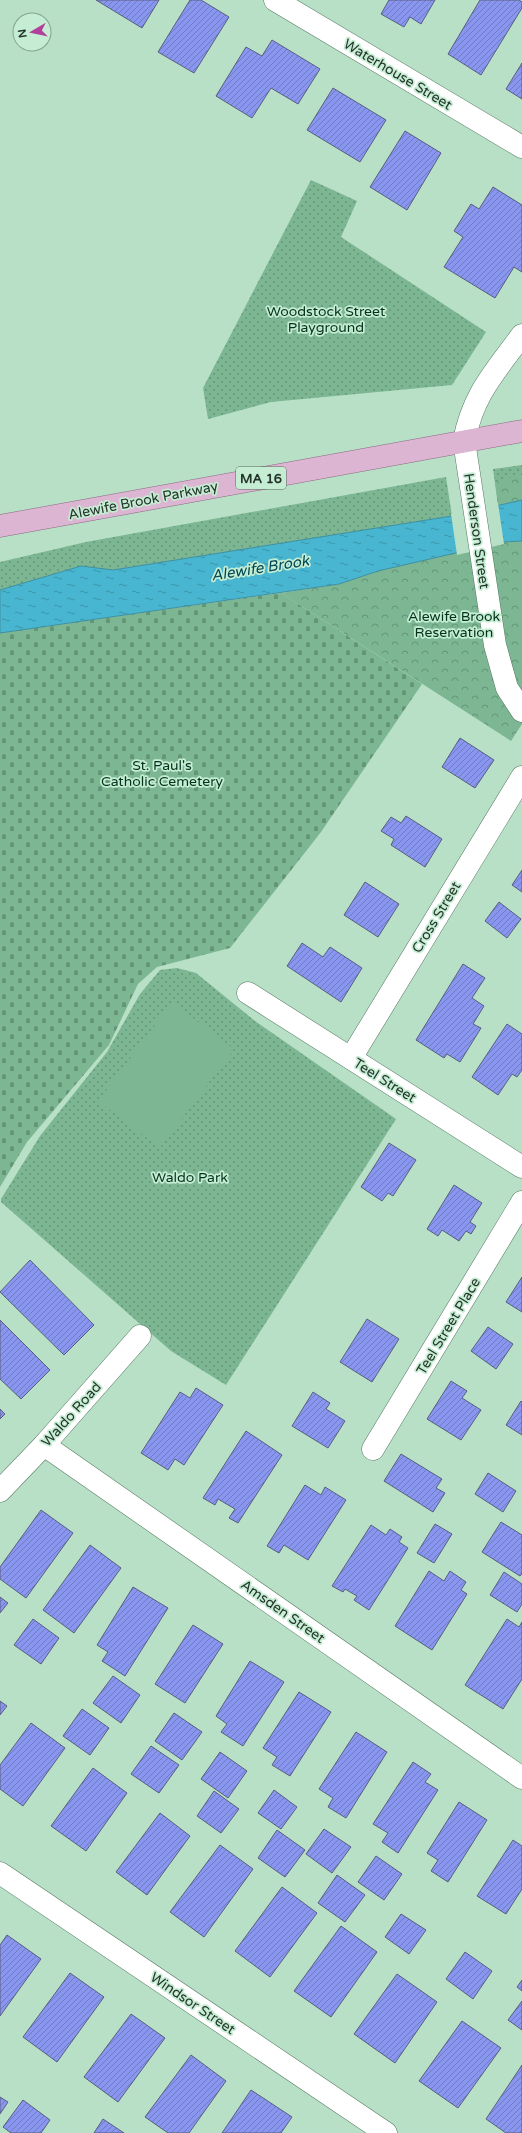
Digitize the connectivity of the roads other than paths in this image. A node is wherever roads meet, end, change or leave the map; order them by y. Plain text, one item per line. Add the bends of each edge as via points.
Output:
1 (275, 0) edge
2 (522, 147) edge
3 (522, 335) edge
4 (522, 431) edge
5 (464, 441) junction
6 (0, 526) edge
7 (522, 711) edge
8 (522, 777) edge
9 (248, 993) dead end
10 (351, 1058) junction
11 (522, 1167) edge
12 (522, 1202) edge
13 (140, 1336) dead end
14 (44, 1445) junction
15 (373, 1450) dead end
16 (0, 1491) edge
17 (522, 1778) edge
18 (0, 1873) edge
19 (386, 2133) edge

1 - 2 street, Waterhouse Street
3 - 5 street via 477,398
4 - 5 main road, Alewife Brook Parkway / MA 16
5 - 6 main road, Alewife Brook Parkway / MA 16
5 - 7 street, Henderson Street via 492,633 502,676
8 - 10 street, Cross Street
9 - 10 street, Teel Street
10 - 11 street, Teel Street
12 - 15 street, Teel Street Place
13 - 14 street, Waldo Road
14 - 16 street, Waldo Road
14 - 17 street, Amsden Street
18 - 19 street, Windsor Street

